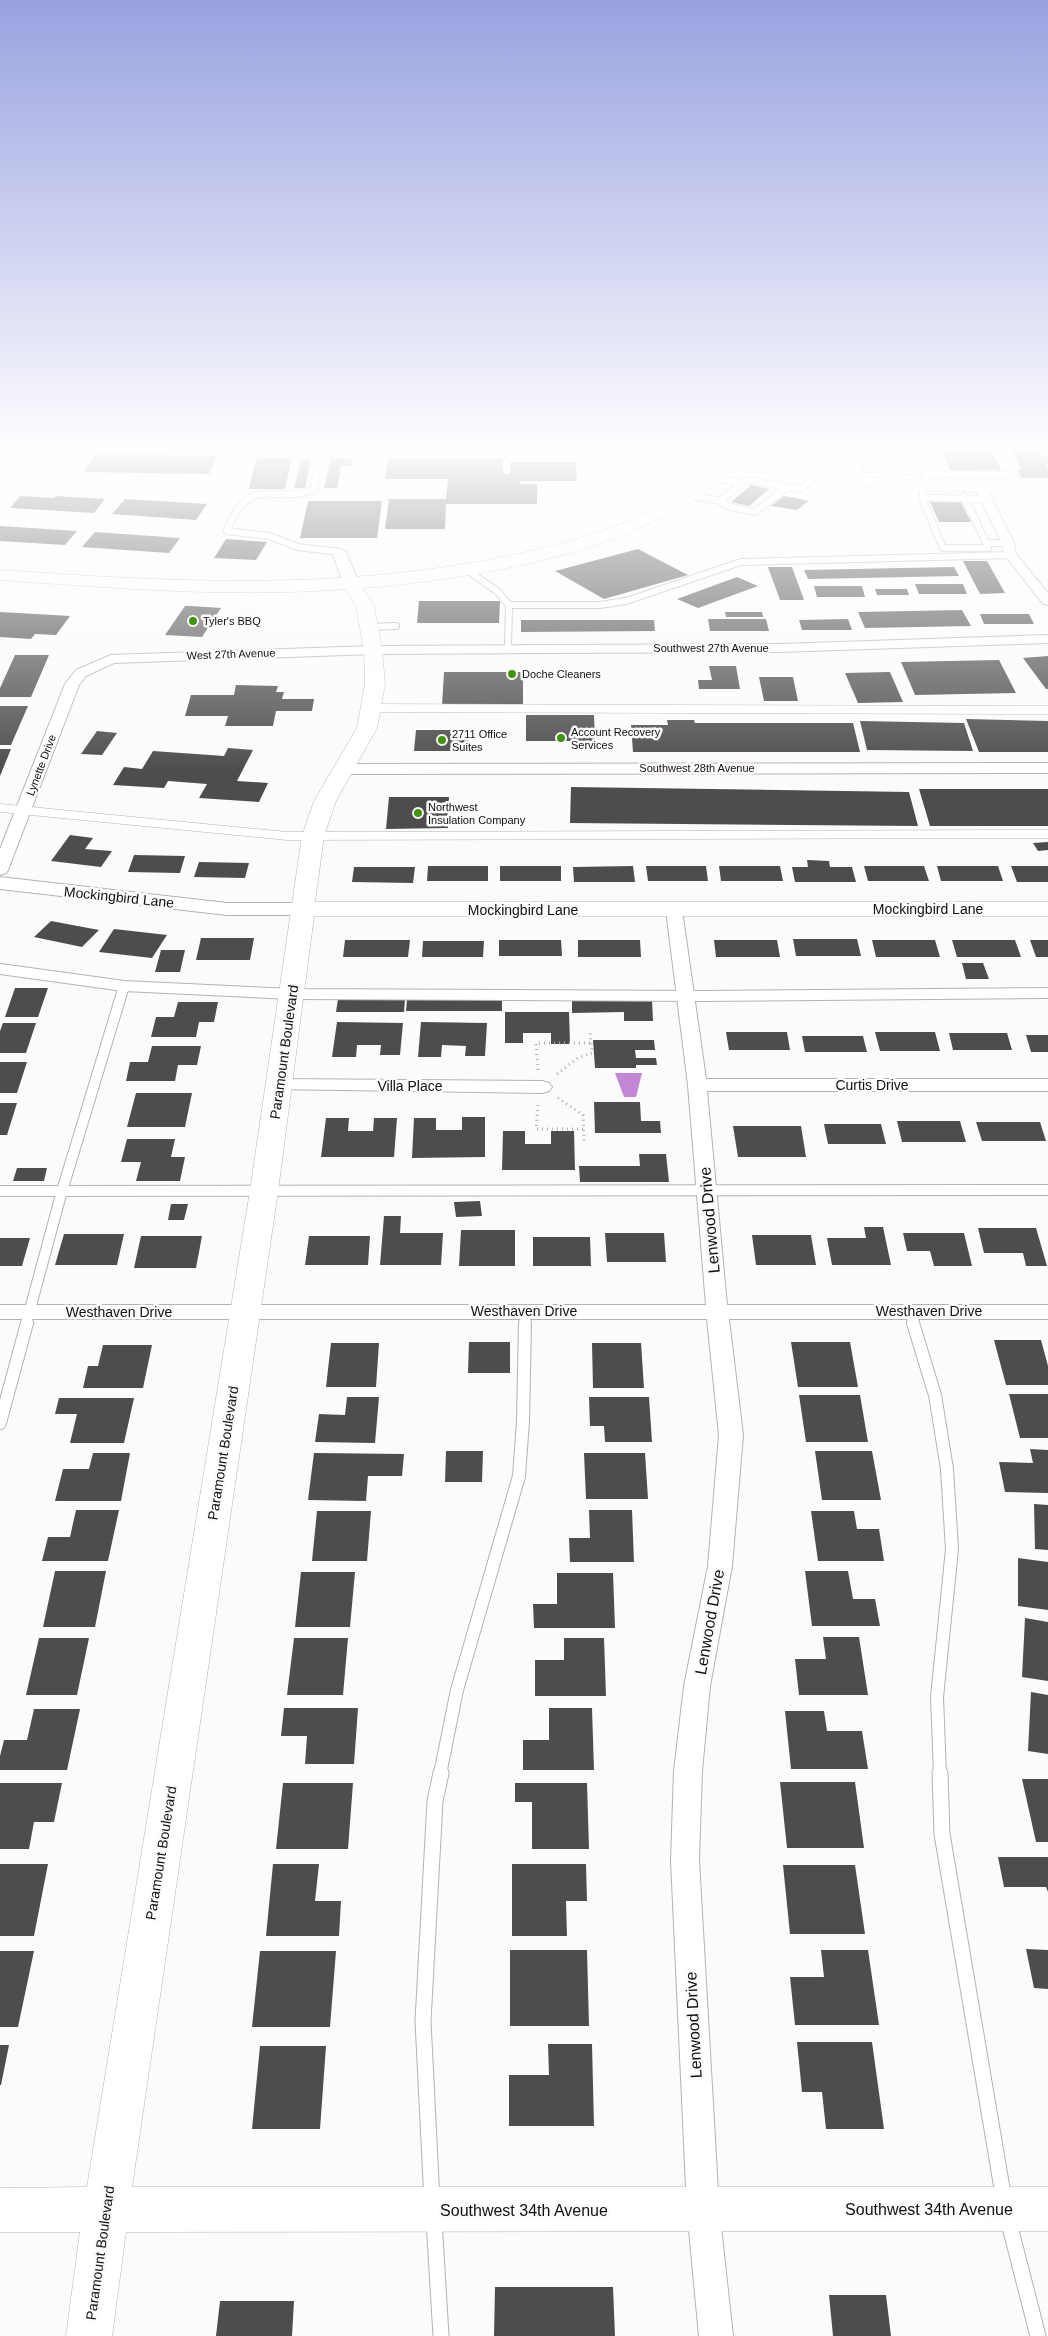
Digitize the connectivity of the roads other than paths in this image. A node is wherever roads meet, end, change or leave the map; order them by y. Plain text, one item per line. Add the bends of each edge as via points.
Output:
1 (339, 553) edge
2 (545, 553) edge
3 (926, 553) edge
4 (1011, 553) edge
5 (461, 571) junction
6 (0, 575) edge
7 (352, 584) junction
8 (301, 588) junction
9 (1046, 597) edge
10 (508, 605) junction
11 (396, 626) dead end
12 (370, 630) junction
13 (1048, 639) edge
14 (508, 649) junction
15 (91, 667) joint
16 (371, 708) junction
17 (1048, 710) edge
18 (1048, 768) edge
19 (345, 769) junction
20 (0, 808) edge
21 (23, 811) junction
22 (1048, 834) edge
23 (313, 836) junction
24 (0, 870) edge
25 (0, 883) edge
26 (304, 909) junction
27 (1048, 909) edge
28 (674, 910) junction
29 (0, 969) edge
30 (124, 986) junction
31 (1048, 993) edge
32 (292, 994) junction
33 (686, 996) junction
34 (279, 1085) junction
35 (697, 1085) junction
36 (1048, 1085) edge
37 (542, 1087) road end
38 (706, 1190) junction
39 (1048, 1190) edge
40 (0, 1191) edge
41 (62, 1191) junction
42 (264, 1191) junction
43 (524, 1311) junction
44 (717, 1311) junction
45 (910, 1311) junction
46 (0, 1312) edge
47 (30, 1312) junction
48 (245, 1312) junction
49 (1048, 1312) edge
50 (0, 1423) edge
51 (702, 2209) junction
52 (1027, 2209) edge
53 (0, 2210) edge
54 (106, 2210) junction
55 (433, 2210) junction
56 (89, 2336) edge
57 (441, 2336) edge
58 (716, 2336) edge
59 (1038, 2336) edge

1 - 7 street, Paramount Boulevard
2 - 5 main road
3 - 10 lane via 741,562 626,601 600,605
4 - 9 street
5 - 7 main road
5 - 10 lane via 497,591
5 - 12 main road via 387,601 378,610
6 - 8 main road via 153,586
7 - 8 main road
7 - 12 main road, Paramount Boulevard via 365,606
8 - 12 main road via 351,602
10 - 14 lane
11 - 12 lane
12 - 14 street, Southwest 27th Avenue
12 - 15 street, West 27th Avenue via 111,659
12 - 16 main road, Paramount Boulevard via 376,684
13 - 14 street, Southwest 27th Avenue via 779,648
15 - 21 street, Lynette Drive via 72,684
16 - 17 lane
16 - 19 main road, Paramount Boulevard via 367,728
18 - 19 street, Southwest 28th Avenue
19 - 23 main road, Paramount Boulevard via 326,801
20 - 21 lane
21 - 23 lane
21 - 24 street, Lynette Drive
22 - 23 lane
23 - 26 main road, Paramount Boulevard
25 - 26 street, Mockingbird Lane via 227,909
26 - 28 main road, Mockingbird Lane
26 - 32 main road, Paramount Boulevard
27 - 28 main road, Mockingbird Lane
28 - 33 street, Lenwood Drive
29 - 30 lane
30 - 32 lane
30 - 41 lane
31 - 33 lane
32 - 33 lane
32 - 34 main road, Paramount Boulevard
33 - 35 street, Lenwood Drive
34 - 37 street, Villa Place
34 - 42 main road, Paramount Boulevard
35 - 36 street, Curtis Drive
35 - 38 street, Lenwood Drive
38 - 39 lane
38 - 42 lane
38 - 44 street, Lenwood Drive
40 - 41 lane
41 - 42 lane
41 - 47 lane
42 - 48 main road, Paramount Boulevard
43 - 44 street, Westhaven Drive
43 - 48 street, Westhaven Drive
43 - 55 lane via 519,1476 457,1690 435,1801 423,2021
44 - 45 street, Westhaven Drive
44 - 51 street, Lenwood Drive via 731,1435 720,1566 697,1686 688,1771 685,1860
45 - 49 street, Westhaven Drive
45 - 52 lane via 935,1395 947,1469 952,1549 937,1697 942,1834
46 - 47 street, Westhaven Drive
47 - 48 street, Westhaven Drive
47 - 50 lane
48 - 54 main road, Paramount Boulevard
51 - 52 main road, Southwest 34th Avenue
51 - 55 main road, Southwest 34th Avenue
51 - 58 street, Lenwood Drive
52 - 59 lane
53 - 54 main road, Southwest 34th Avenue
54 - 55 main road, Southwest 34th Avenue
54 - 56 main road, Paramount Boulevard
55 - 57 lane

